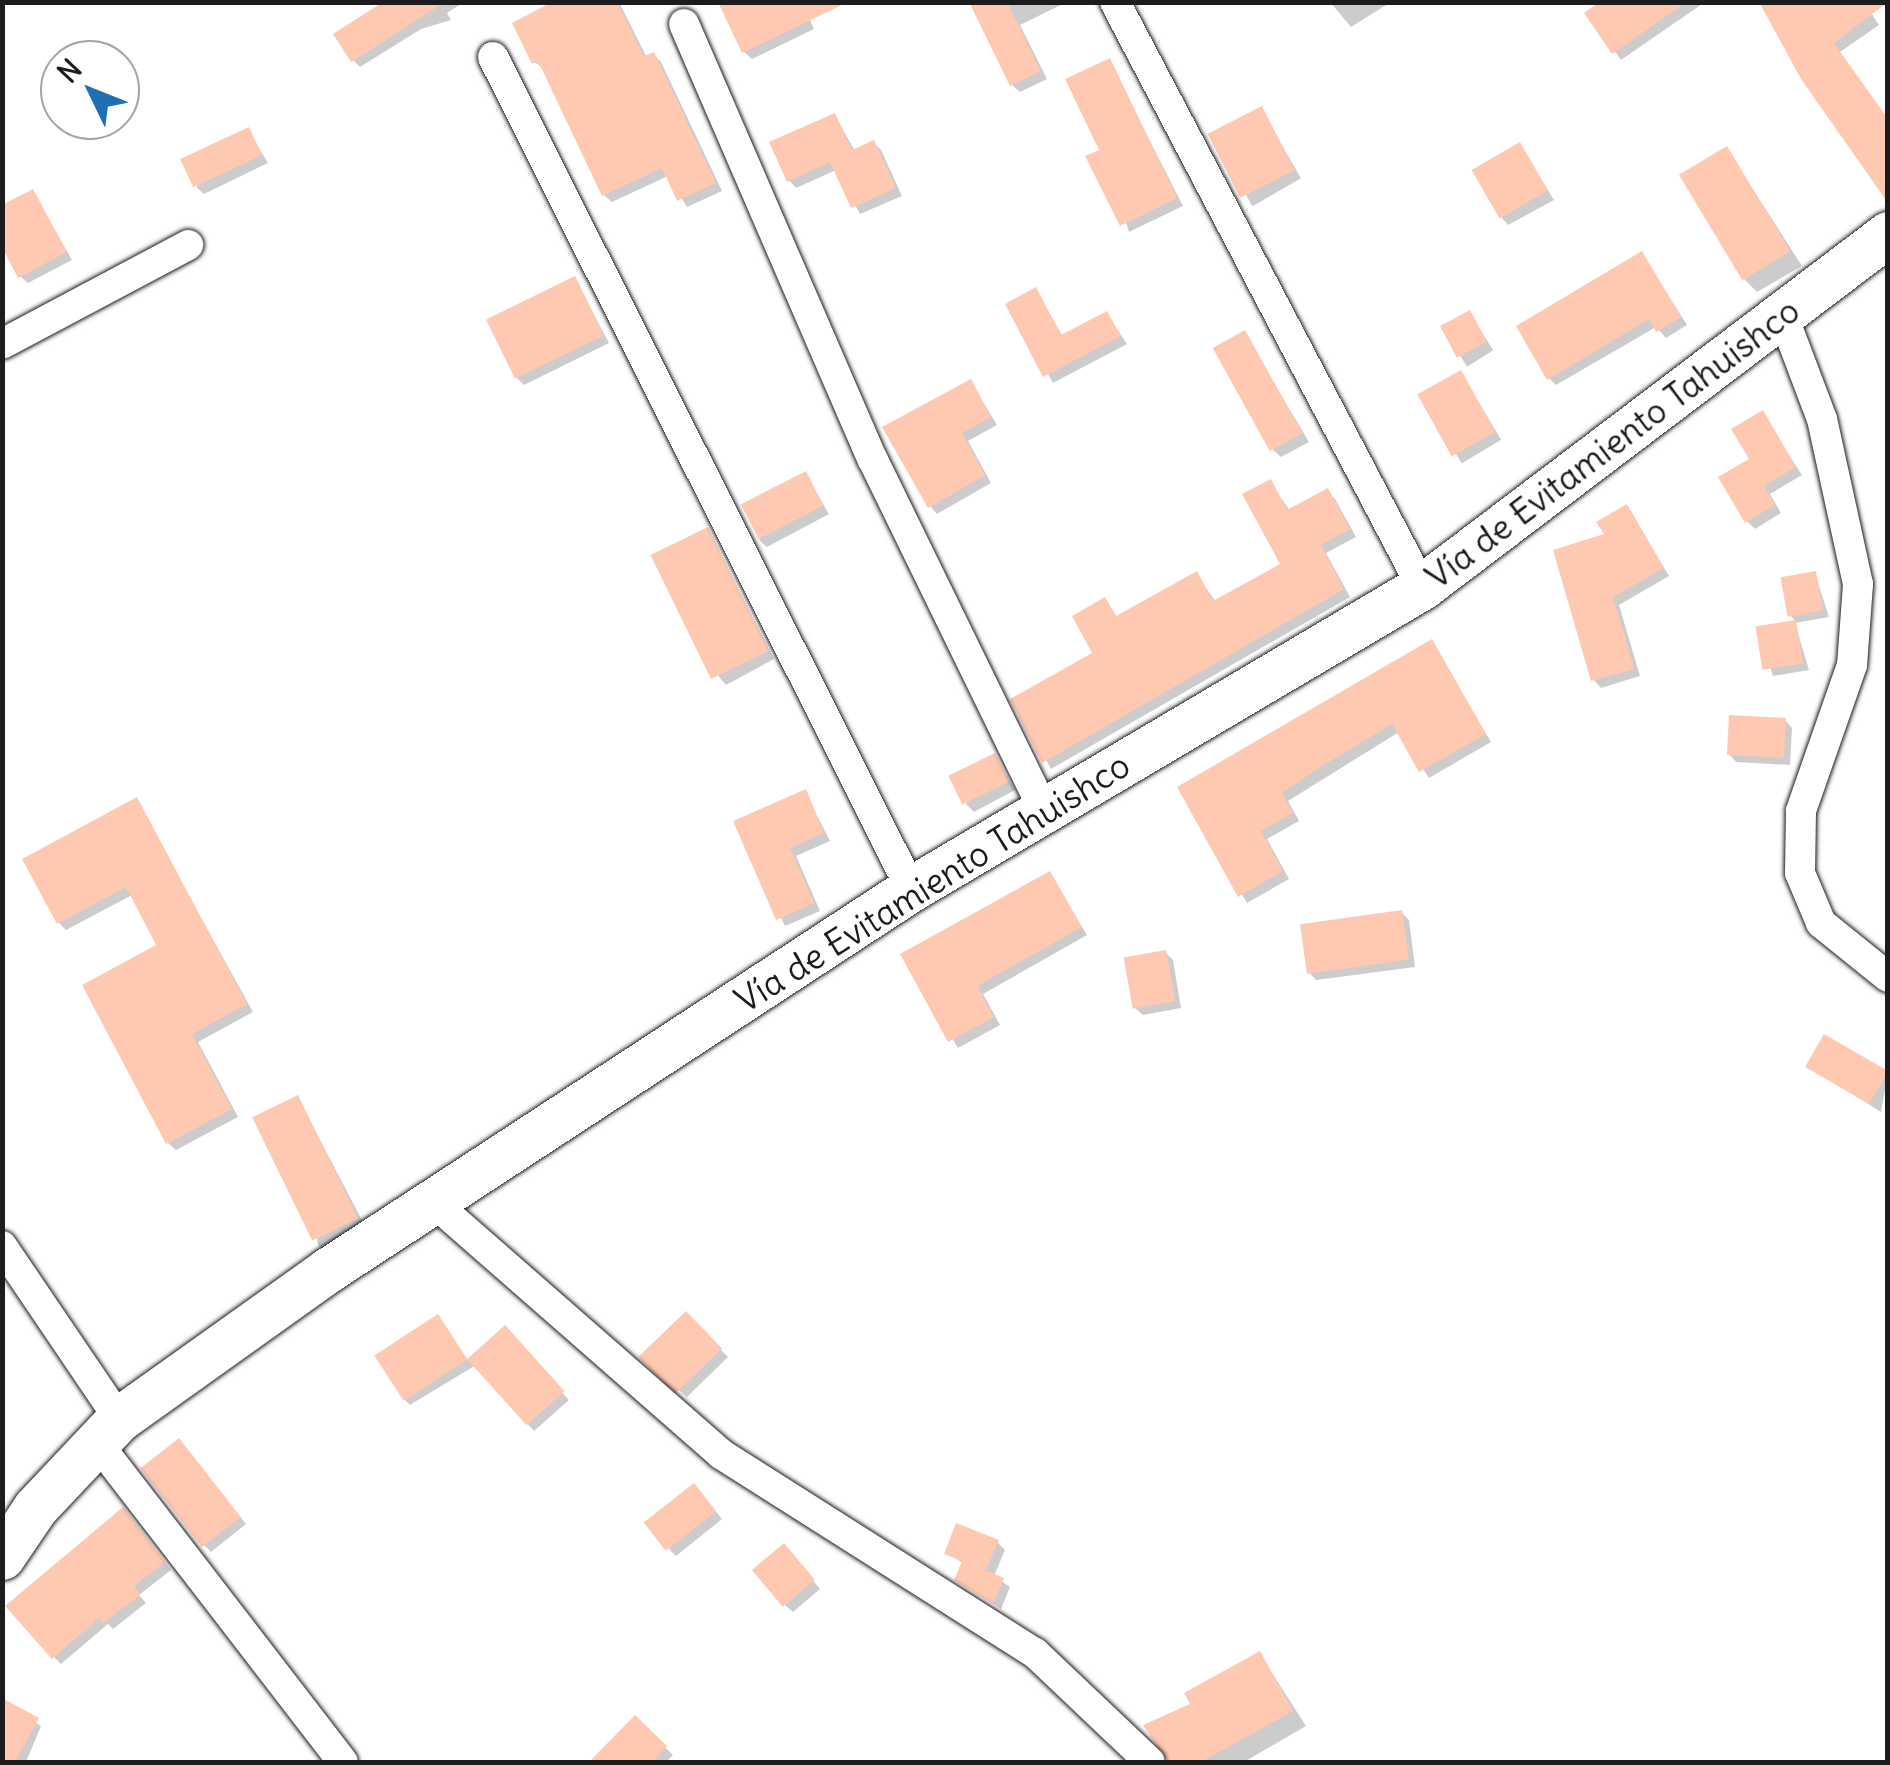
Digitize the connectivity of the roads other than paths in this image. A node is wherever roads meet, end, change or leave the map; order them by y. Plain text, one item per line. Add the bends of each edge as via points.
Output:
1 (1115, 2) edge
2 (684, 24) dead end
3 (493, 56) dead end
4 (1888, 234) edge
5 (188, 245) dead end
6 (1782, 316) junction
7 (2, 344) edge
8 (1422, 587) junction
9 (1044, 810) junction
10 (911, 889) junction
11 (1888, 977) edge
12 (432, 1200) junction
13 (2, 1246) edge
14 (109, 1432) junction
15 (2, 1557) edge
16 (343, 1762) edge
17 (1150, 1762) edge

1 - 8 street
2 - 9 street via 873,460
3 - 10 street
4 - 6 main road, Vía de Evitamiento Tahuishco
5 - 7 street
6 - 8 main road, Vía de Evitamiento Tahuishco
6 - 11 street via 1832,454 1858,584 1852,665 1801,810 1800,873 1821,922
8 - 9 main road, Vía de Evitamiento Tahuishco
9 - 10 main road, Vía de Evitamiento Tahuishco
10 - 12 main road, Vía de Evitamiento Tahuishco
12 - 14 main road, Vía de Evitamiento Tahuishco
12 - 17 street via 721,1454 1035,1654
13 - 14 street
14 - 15 main road, Vía de Evitamiento Tahuishco via 34,1508
14 - 16 street

